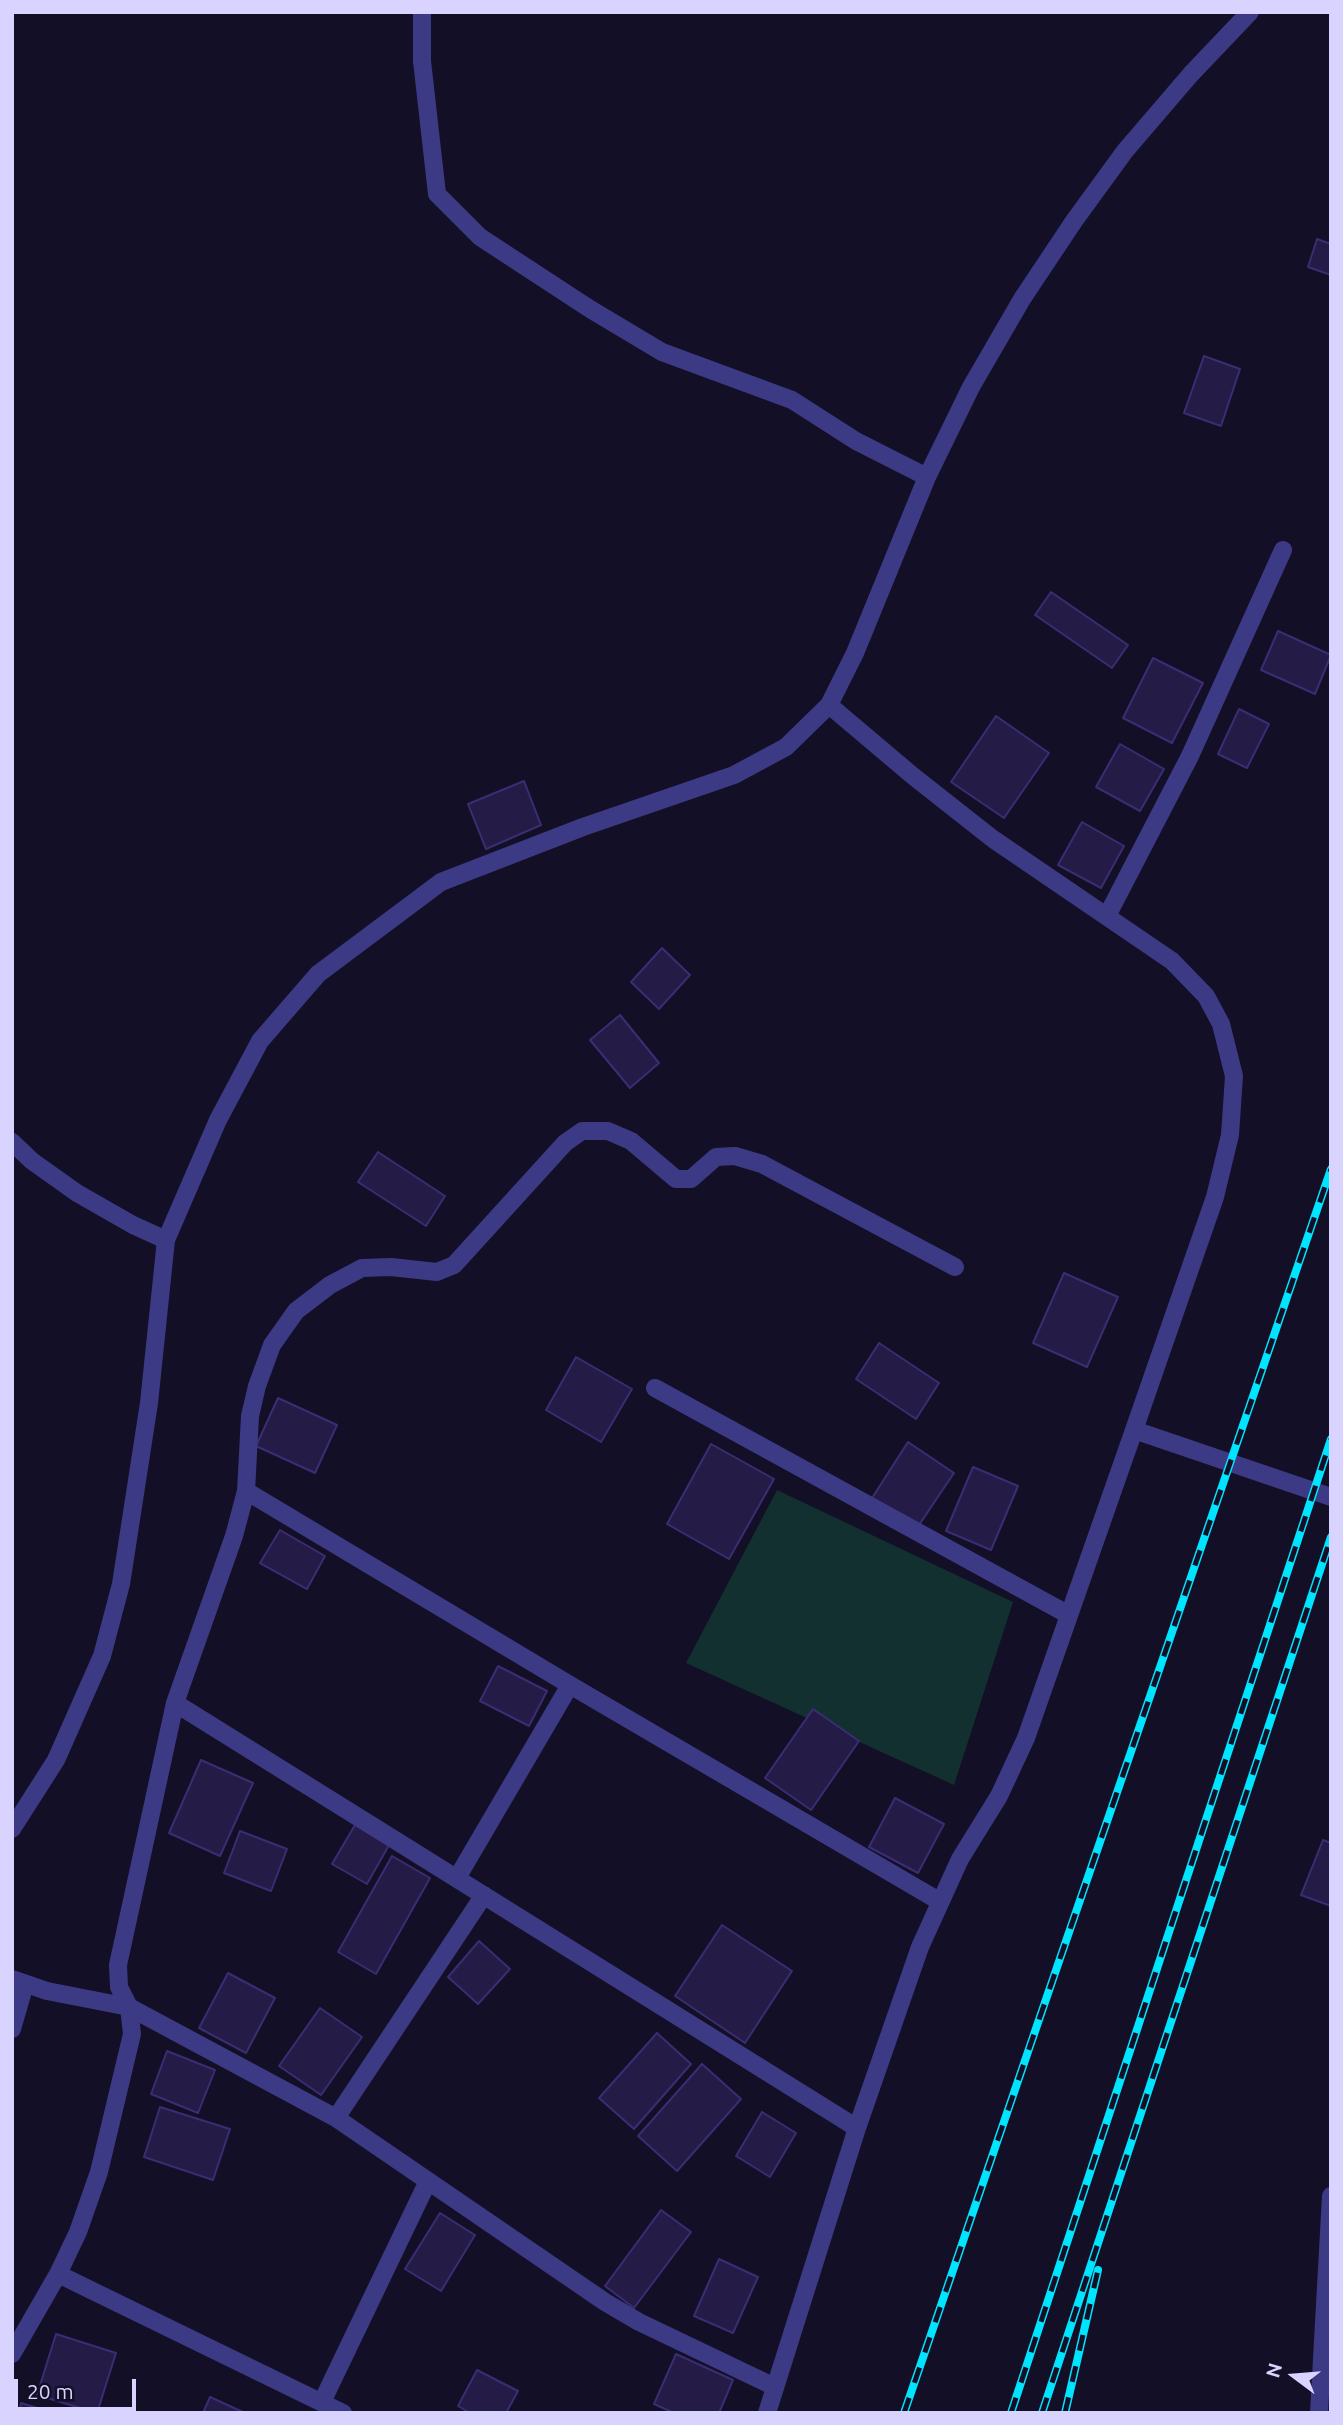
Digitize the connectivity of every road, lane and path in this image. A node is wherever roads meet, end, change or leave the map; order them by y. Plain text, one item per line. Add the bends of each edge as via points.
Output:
1 (422, 12) edge
2 (1250, 12) edge
3 (927, 477) junction
4 (1283, 550) dead end
5 (829, 705) junction
6 (1107, 916) junction
7 (12, 1142) edge
8 (166, 1240) junction
9 (955, 1267) dead end
10 (655, 1388) dead end
11 (1134, 1430) junction
12 (246, 1491) junction
13 (1331, 1497) edge
14 (1069, 1615) junction
15 (570, 1685) junction
16 (175, 1703) junction
17 (12, 1829) edge
18 (457, 1878) junction
19 (484, 1895) junction
20 (939, 1901) junction
21 (19, 1981) edge
22 (129, 2007) junction
23 (12, 2029) edge
24 (336, 2118) junction
25 (857, 2129) junction
26 (428, 2181) junction
27 (1331, 2196) edge
28 (58, 2274) junction
29 (1326, 2345) edge
30 (12, 2354) edge
31 (775, 2387) junction
32 (322, 2402) junction
33 (344, 2413) edge
34 (767, 2413) edge
35 (1319, 2413) edge

1 - 3 street via 422,61 437,194 480,237 662,352 792,400 856,441
2 - 3 street via 1125,151 1074,221 971,387
3 - 5 street
4 - 6 street via 1190,757
5 - 6 street via 993,839
5 - 8 street via 786,747 734,775 441,882 318,974 260,1041 218,1120
6 - 11 street via 1172,961 1206,996 1221,1024 1234,1076 1230,1135 1214,1197
7 - 8 street via 77,1193
8 - 17 street via 149,1403 121,1584 103,1656 56,1760
9 - 12 street via 762,1164 735,1156 716,1157 691,1179 676,1179 631,1141 608,1131 582,1131 565,1143 454,1265 438,1272 362,1268 296,1311 272,1345 257,1386 250,1416
10 - 14 street
11 - 13 street
11 - 14 street
12 - 15 street
12 - 16 street
14 - 20 street via 1026,1738
15 - 18 street
15 - 20 street
16 - 18 street
16 - 22 street via 118,1965 119,1987
18 - 19 street
19 - 24 street
19 - 25 street
20 - 25 street
21 - 22 street
21 - 23 street
22 - 24 street
22 - 28 street via 132,2034 99,2172
24 - 26 street
25 - 31 street
26 - 31 street via 616,2309
26 - 32 street
27 - 29 street
28 - 30 street
28 - 32 street
29 - 35 street
31 - 34 street
32 - 33 street

